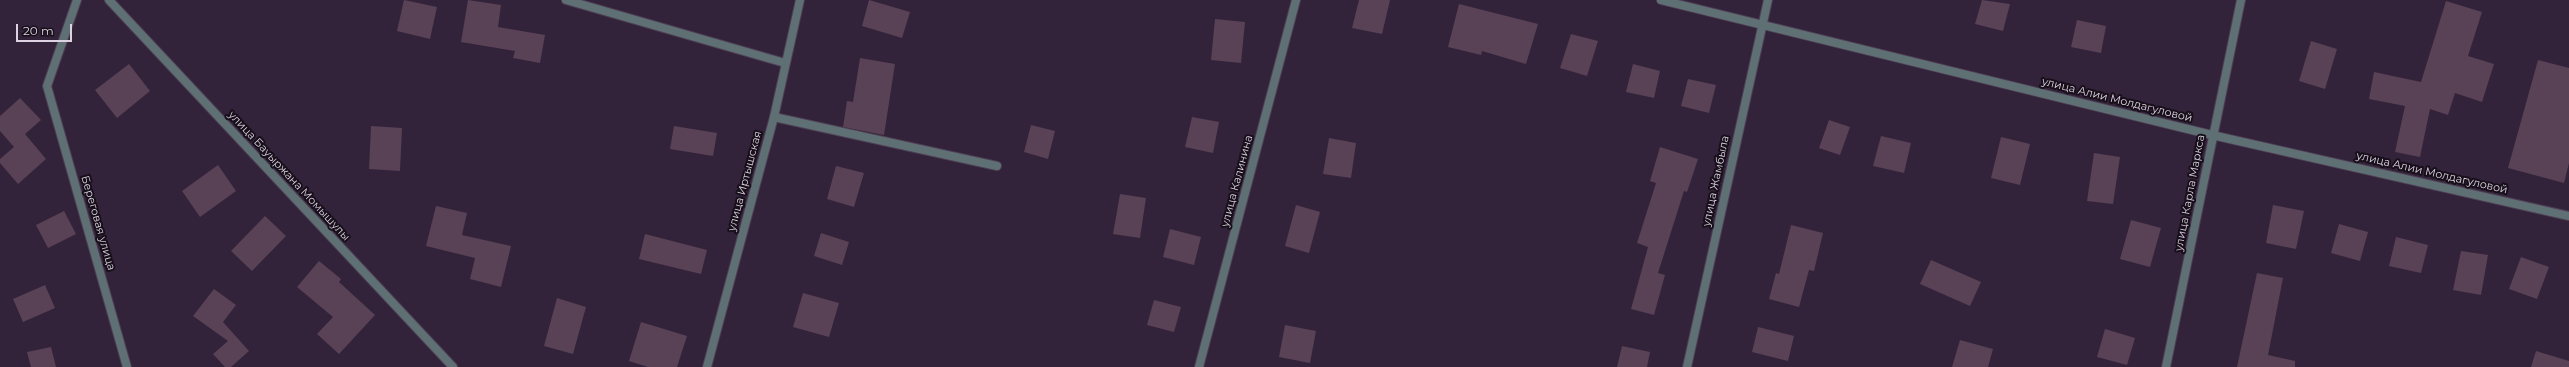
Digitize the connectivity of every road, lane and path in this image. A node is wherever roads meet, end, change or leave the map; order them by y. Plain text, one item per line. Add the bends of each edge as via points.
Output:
1 (77, 0) edge
2 (109, 0) edge
3 (566, 0) edge
4 (800, 0) edge
5 (1296, 0) edge
6 (1661, 0) edge
7 (1768, 0) edge
8 (2241, 0) edge
9 (1761, 24) junction
10 (785, 62) junction
11 (774, 117) junction
12 (2212, 135) junction
13 (997, 166) dead end
14 (2569, 216) edge
15 (127, 367) edge
16 (453, 367) edge
17 (707, 367) edge
18 (1199, 367) edge
19 (1687, 367) edge
20 (2166, 367) edge

1 - 15 street, Береговая улица via 47,86
2 - 16 street, улица Бауыржана Момышулы
3 - 10 street
4 - 10 street, улица Иртышская
5 - 18 street, улица Калинина
6 - 9 street, улица Алии Молдагуловой
7 - 9 street, улица Жамбыла
8 - 12 street, улица Карла Маркса
9 - 12 street, улица Алии Молдагуловой
9 - 19 street, улица Жамбыла
10 - 11 street, улица Иртышская
11 - 13 street
11 - 17 street, улица Иртышская
12 - 14 street, улица Алии Молдагуловой
12 - 20 street, улица Карла Маркса

